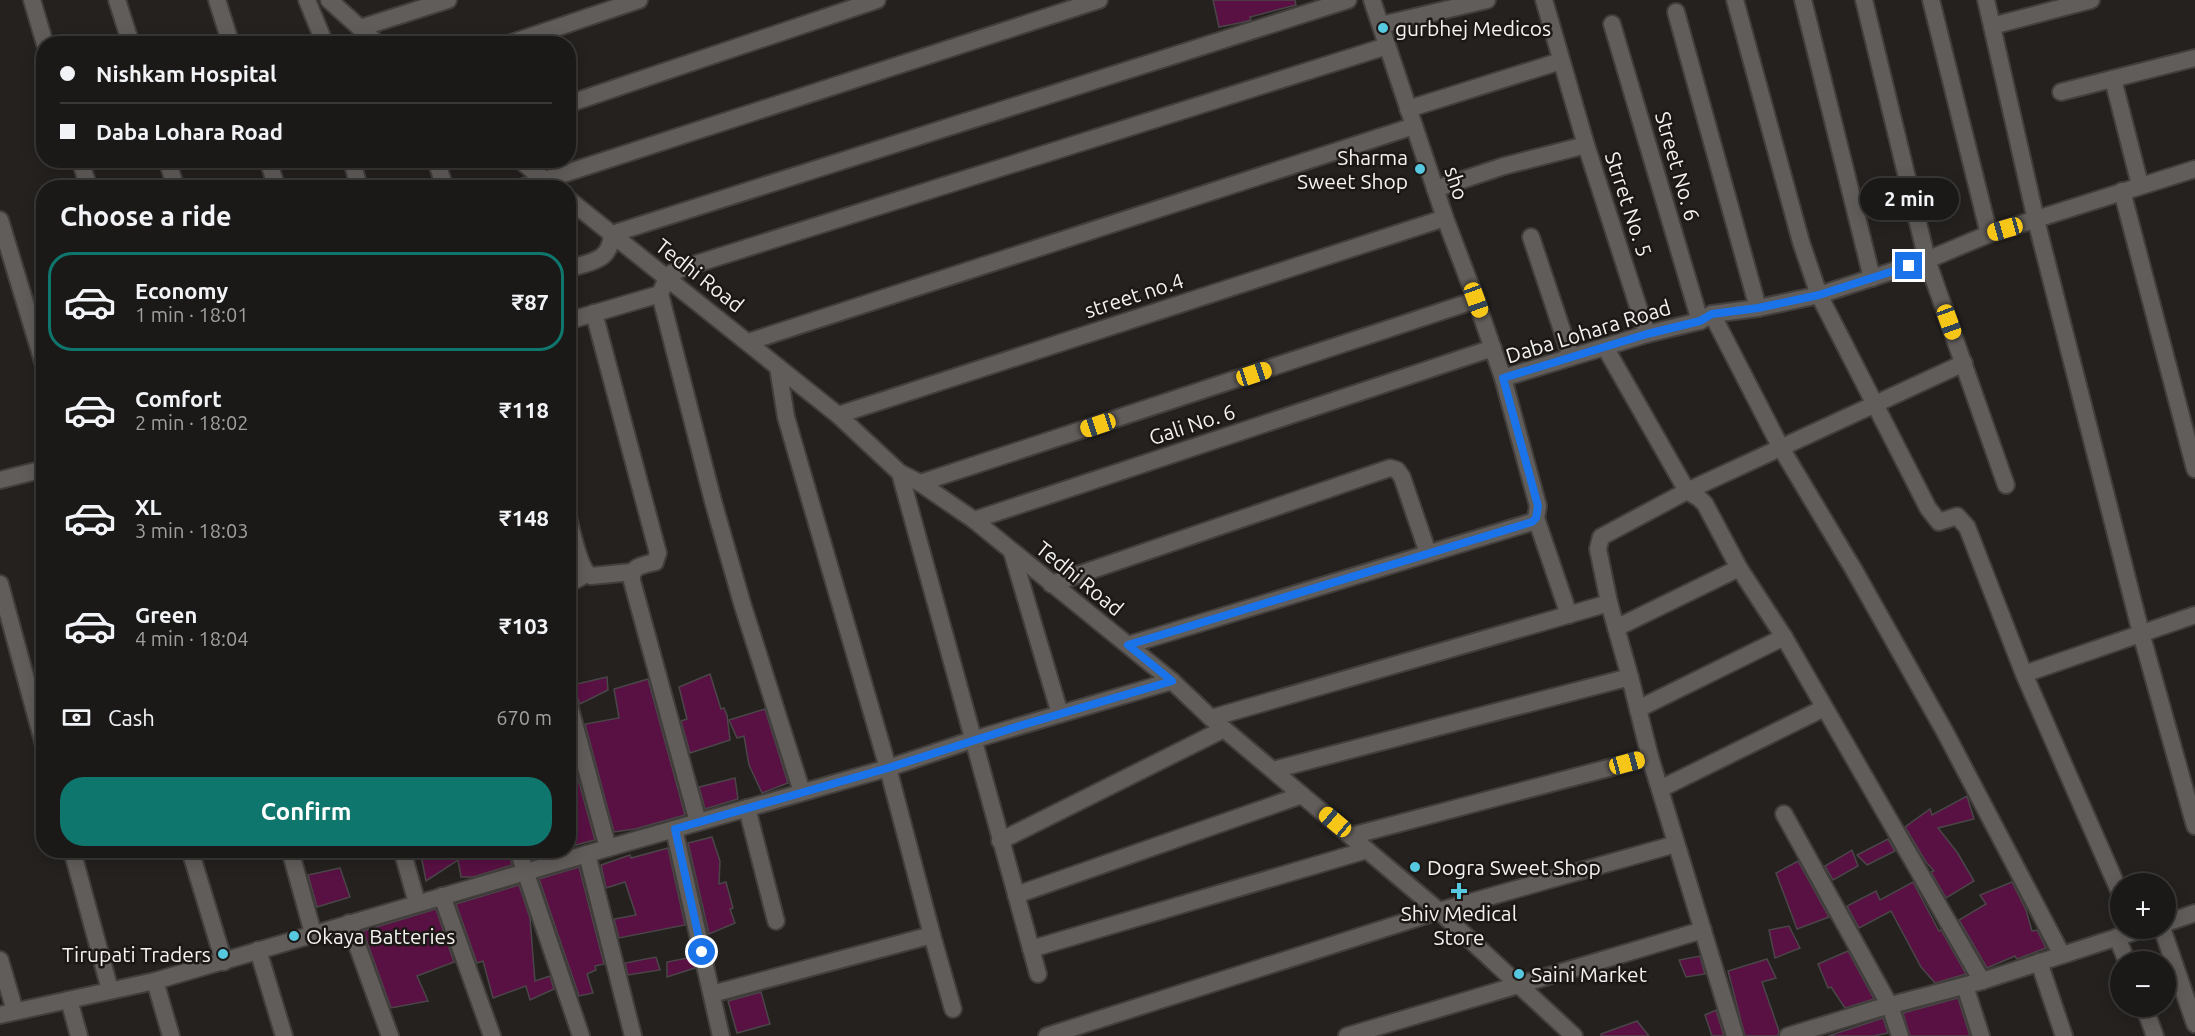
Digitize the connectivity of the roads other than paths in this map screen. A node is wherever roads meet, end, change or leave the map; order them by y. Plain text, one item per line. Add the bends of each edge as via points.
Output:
1 (32, 0) edge
2 (117, 0) edge
3 (217, 0) edge
4 (307, 0) edge
5 (329, 0) edge
6 (448, 0) edge
7 (639, 0) edge
8 (877, 0) edge
9 (1099, 0) edge
10 (1348, 0) edge
11 (1372, 0) edge
12 (1487, 0) edge
13 (1544, 0) edge
14 (1735, 0) edge
15 (1803, 0) edge
16 (1864, 0) edge
17 (1931, 0) edge
18 (1986, 0) edge
19 (2091, 0) edge
20 (1676, 12) dead end
21 (1612, 24) dead end
22 (1381, 25) junction
23 (1992, 26) junction
24 (360, 28) junction
25 (43, 36) edge
26 (128, 36) edge
27 (228, 36) edge
28 (322, 36) edge
29 (369, 36) edge
30 (532, 36) edge
31 (1387, 46) junction
32 (2195, 58) edge
33 (1561, 61) junction
34 (2113, 79) junction
35 (2061, 92) dead end
36 (576, 101) edge
37 (1408, 109) junction
38 (1414, 126) junction
39 (1586, 145) junction
40 (530, 168) edge
41 (2195, 169) edge
42 (544, 180) edge
43 (557, 180) edge
44 (2140, 185) junction
45 (1435, 189) junction
46 (2122, 191) junction
47 (576, 205) edge
48 (1445, 218) junction
49 (0, 220) edge
50 (2036, 220) junction
51 (612, 234) junction
52 (1989, 234) junction
53 (1531, 237) dead end
54 (1927, 260) junction
55 (576, 266) edge
56 (7, 269) edge
57 (667, 278) junction
58 (1872, 278) junction
59 (660, 294) junction
60 (1819, 295) junction
61 (1476, 300) junction
62 (1758, 308) junction
63 (594, 314) junction
64 (1706, 317) junction
65 (576, 319) edge
66 (1647, 334) junction
67 (748, 342) junction
68 (36, 343) edge
69 (1605, 347) junction
70 (1493, 348) junction
71 (1571, 357) junction
72 (1964, 363) junction
73 (778, 367) junction
74 (1503, 378) junction
75 (1874, 403) junction
76 (838, 415) junction
77 (1781, 448) junction
78 (2195, 469) edge
79 (36, 471) edge
80 (900, 473) junction
81 (0, 480) edge
82 (920, 483) junction
83 (2006, 485) dead end
84 (1687, 491) junction
85 (1536, 518) junction
86 (974, 520) junction
87 (576, 545) edge
88 (1012, 552) junction
89 (1428, 553) junction
90 (1739, 568) junction
91 (632, 572) junction
92 (587, 574) junction
93 (576, 580) edge
94 (0, 584) edge
95 (1051, 584) junction
96 (1610, 607) junction
97 (1569, 615) junction
98 (2195, 615) edge
99 (1616, 628) junction
100 (2141, 633) junction
101 (1784, 637) junction
102 (1128, 645) junction
103 (2024, 674) junction
104 (1630, 677) junction
105 (1172, 681) junction
106 (1824, 708) junction
107 (1638, 709) junction
108 (1060, 714) junction
109 (36, 716) edge
110 (1211, 718) junction
111 (1224, 729) junction
112 (576, 730) edge
113 (972, 740) junction
114 (1650, 757) junction
115 (888, 768) junction
116 (1273, 770) junction
117 (1660, 789) junction
118 (802, 792) junction
119 (1302, 795) junction
120 (747, 808) junction
121 (1784, 814) dead end
122 (698, 822) junction
123 (2195, 826) edge
124 (675, 829) junction
125 (1351, 836) junction
126 (1000, 840) junction
127 (1676, 844) junction
128 (608, 848) junction
129 (1367, 850) junction
130 (587, 854) junction
131 (576, 857) edge
132 (74, 858) edge
133 (192, 858) edge
134 (292, 858) edge
135 (404, 858) edge
136 (520, 858) edge
137 (573, 858) edge
138 (524, 872) junction
139 (2111, 873) edge
140 (1016, 895) junction
141 (442, 896) junction
142 (417, 903) junction
143 (1439, 911) junction
144 (2195, 913) edge
145 (2176, 920) edge
146 (776, 921) dead end
147 (349, 923) junction
148 (1703, 930) junction
149 (313, 933) junction
150 (932, 934) junction
151 (2111, 939) edge
152 (2166, 939) edge
153 (1031, 949) junction
154 (258, 950) junction
155 (2062, 955) junction
156 (0, 960) edge
157 (224, 962) junction
158 (2039, 962) junction
159 (1038, 974) dead end
160 (155, 981) junction
161 (1982, 981) junction
162 (1519, 985) junction
163 (1965, 986) junction
164 (110, 990) junction
165 (712, 994) junction
166 (69, 1000) junction
167 (1890, 1006) junction
168 (953, 1009) dead end
169 (8, 1013) edge
170 (2148, 1017) edge
171 (2195, 1024) edge
172 (79, 1036) edge
173 (171, 1036) edge
174 (284, 1036) edge
175 (390, 1036) edge
176 (492, 1036) edge
177 (581, 1036) edge
178 (633, 1036) edge
179 (721, 1036) edge
180 (1047, 1036) edge
181 (1347, 1036) edge
182 (1574, 1036) edge
183 (1735, 1036) edge
184 (1790, 1036) edge
185 (1900, 1036) edge
186 (1981, 1036) edge
187 (2064, 1036) edge
188 (2155, 1036) edge

1 - 25 street
2 - 26 street
3 - 27 street
4 - 28 street
5 - 24 street
6 - 24 street
7 - 30 street
8 - 36 street
9 - 43 street
10 - 51 street
11 - 22 street, sho
12 - 22 street
13 - 33 street, Strret No. 5
14 - 60 street via 1801,243
15 - 58 street
16 - 54 street
17 - 52 street
18 - 23 street
19 - 23 street
20 - 62 street
21 - 64 street, Street No. 6
22 - 31 street, sho
23 - 50 street
24 - 29 street
31 - 37 street, sho
31 - 57 street via 683,268
32 - 34 street
33 - 37 street
33 - 39 street, Strret No. 5
34 - 35 street
34 - 44 street
37 - 38 street, sho
38 - 45 street, sho
38 - 67 street
39 - 45 street
39 - 66 street, Strret No. 5
40 - 42 street
41 - 44 street, Daba Lohara Road
44 - 46 street, Daba Lohara Road
45 - 48 street, sho
46 - 50 street, Daba Lohara Road
46 - 78 street
47 - 51 street, Tedhi Road
48 - 61 street, sho
48 - 76 street, street no.4
49 - 56 street
50 - 52 street, Daba Lohara Road
50 - 100 street
51 - 55 street via 607,253
51 - 57 street, Tedhi Road
52 - 54 street, Daba Lohara Road
53 - 71 street
54 - 58 street, Daba Lohara Road
54 - 72 street
56 - 68 street
57 - 59 street
57 - 67 street, Tedhi Road
58 - 60 street, Daba Lohara Road
59 - 63 street
59 - 118 street via 719,524
60 - 62 street, Daba Lohara Road
60 - 75 street
61 - 70 street, sho
61 - 82 street
62 - 64 street, Daba Lohara Road
63 - 65 street
63 - 91 street via 658,553 655,562
64 - 66 street, Daba Lohara Road
64 - 77 street, Street No. 6
66 - 69 street, Daba Lohara Road
67 - 73 street, Tedhi Road
69 - 71 street, Daba Lohara Road
69 - 84 street
70 - 74 street, sho
70 - 86 street, Gali No. 6
71 - 74 street, Daba Lohara Road
72 - 75 street
72 - 83 street
73 - 76 street, Tedhi Road
73 - 115 street via 786,417
74 - 85 street, Daba Lohara Road via 1538,506
75 - 77 street
75 - 103 street via 1935,519 1939,522 1957,516 1967,527
76 - 80 street, Tedhi Road
77 - 84 street
77 - 155 street, Street No. 6 via 1945,732
79 - 81 street
80 - 82 street, Tedhi Road
80 - 113 street
82 - 86 street, Tedhi Road
84 - 90 street via 1705,504
84 - 96 street via 1601,537 1598,549
85 - 89 street
85 - 97 street, Daba Lohara Road
86 - 88 street, Tedhi Road
87 - 92 street
88 - 95 street, Tedhi Road
88 - 108 street
89 - 95 street via 1402,477 1390,468
89 - 102 street
90 - 99 street
90 - 101 street
91 - 92 street
91 - 122 street
92 - 93 street
94 - 109 street
95 - 102 street, Tedhi Road
96 - 97 street via 1609,603
96 - 99 street
97 - 110 street
98 - 100 street
99 - 104 street
100 - 103 street
100 - 123 street
101 - 106 street
101 - 107 street
102 - 105 street, Tedhi Road
103 - 139 street
104 - 107 street
104 - 116 street
105 - 108 street
105 - 110 street, Tedhi Road
106 - 117 street
106 - 161 street
107 - 114 street
108 - 113 street
110 - 111 street, Tedhi Road
111 - 116 street, Tedhi Road
111 - 126 street
112 - 128 street
113 - 115 street
113 - 126 street
114 - 117 street
114 - 125 street
115 - 118 street
115 - 150 street
116 - 119 street, Tedhi Road
117 - 127 street
118 - 120 street
119 - 125 street, Tedhi Road
119 - 140 street
120 - 122 street
120 - 146 street
121 - 167 street
122 - 124 street
124 - 128 street
124 - 165 street
125 - 129 street, Tedhi Road
126 - 140 street
127 - 143 street
127 - 148 street
128 - 130 street
129 - 143 street, Tedhi Road
129 - 153 street
130 - 131 street
130 - 178 street
132 - 164 street
133 - 157 street
134 - 149 street
135 - 142 street
136 - 138 street
137 - 138 street
138 - 141 street
138 - 177 street
140 - 153 street
141 - 142 street
141 - 176 street
142 - 147 street
143 - 162 street, Tedhi Road
143 - 180 street
144 - 145 street
147 - 149 street
147 - 175 street
148 - 162 street
148 - 183 street
149 - 154 street
150 - 165 street
150 - 168 street
151 - 155 street
152 - 171 street
153 - 159 street
154 - 157 street
154 - 174 street
155 - 158 street
156 - 169 street
157 - 160 street
158 - 161 street
158 - 187 street
160 - 164 street
160 - 173 street
161 - 163 street
162 - 181 street
162 - 182 street, Tedhi Road
163 - 167 street
163 - 186 street
164 - 166 street
165 - 179 street
166 - 169 street
166 - 172 street
167 - 184 street
167 - 185 street
170 - 188 street

